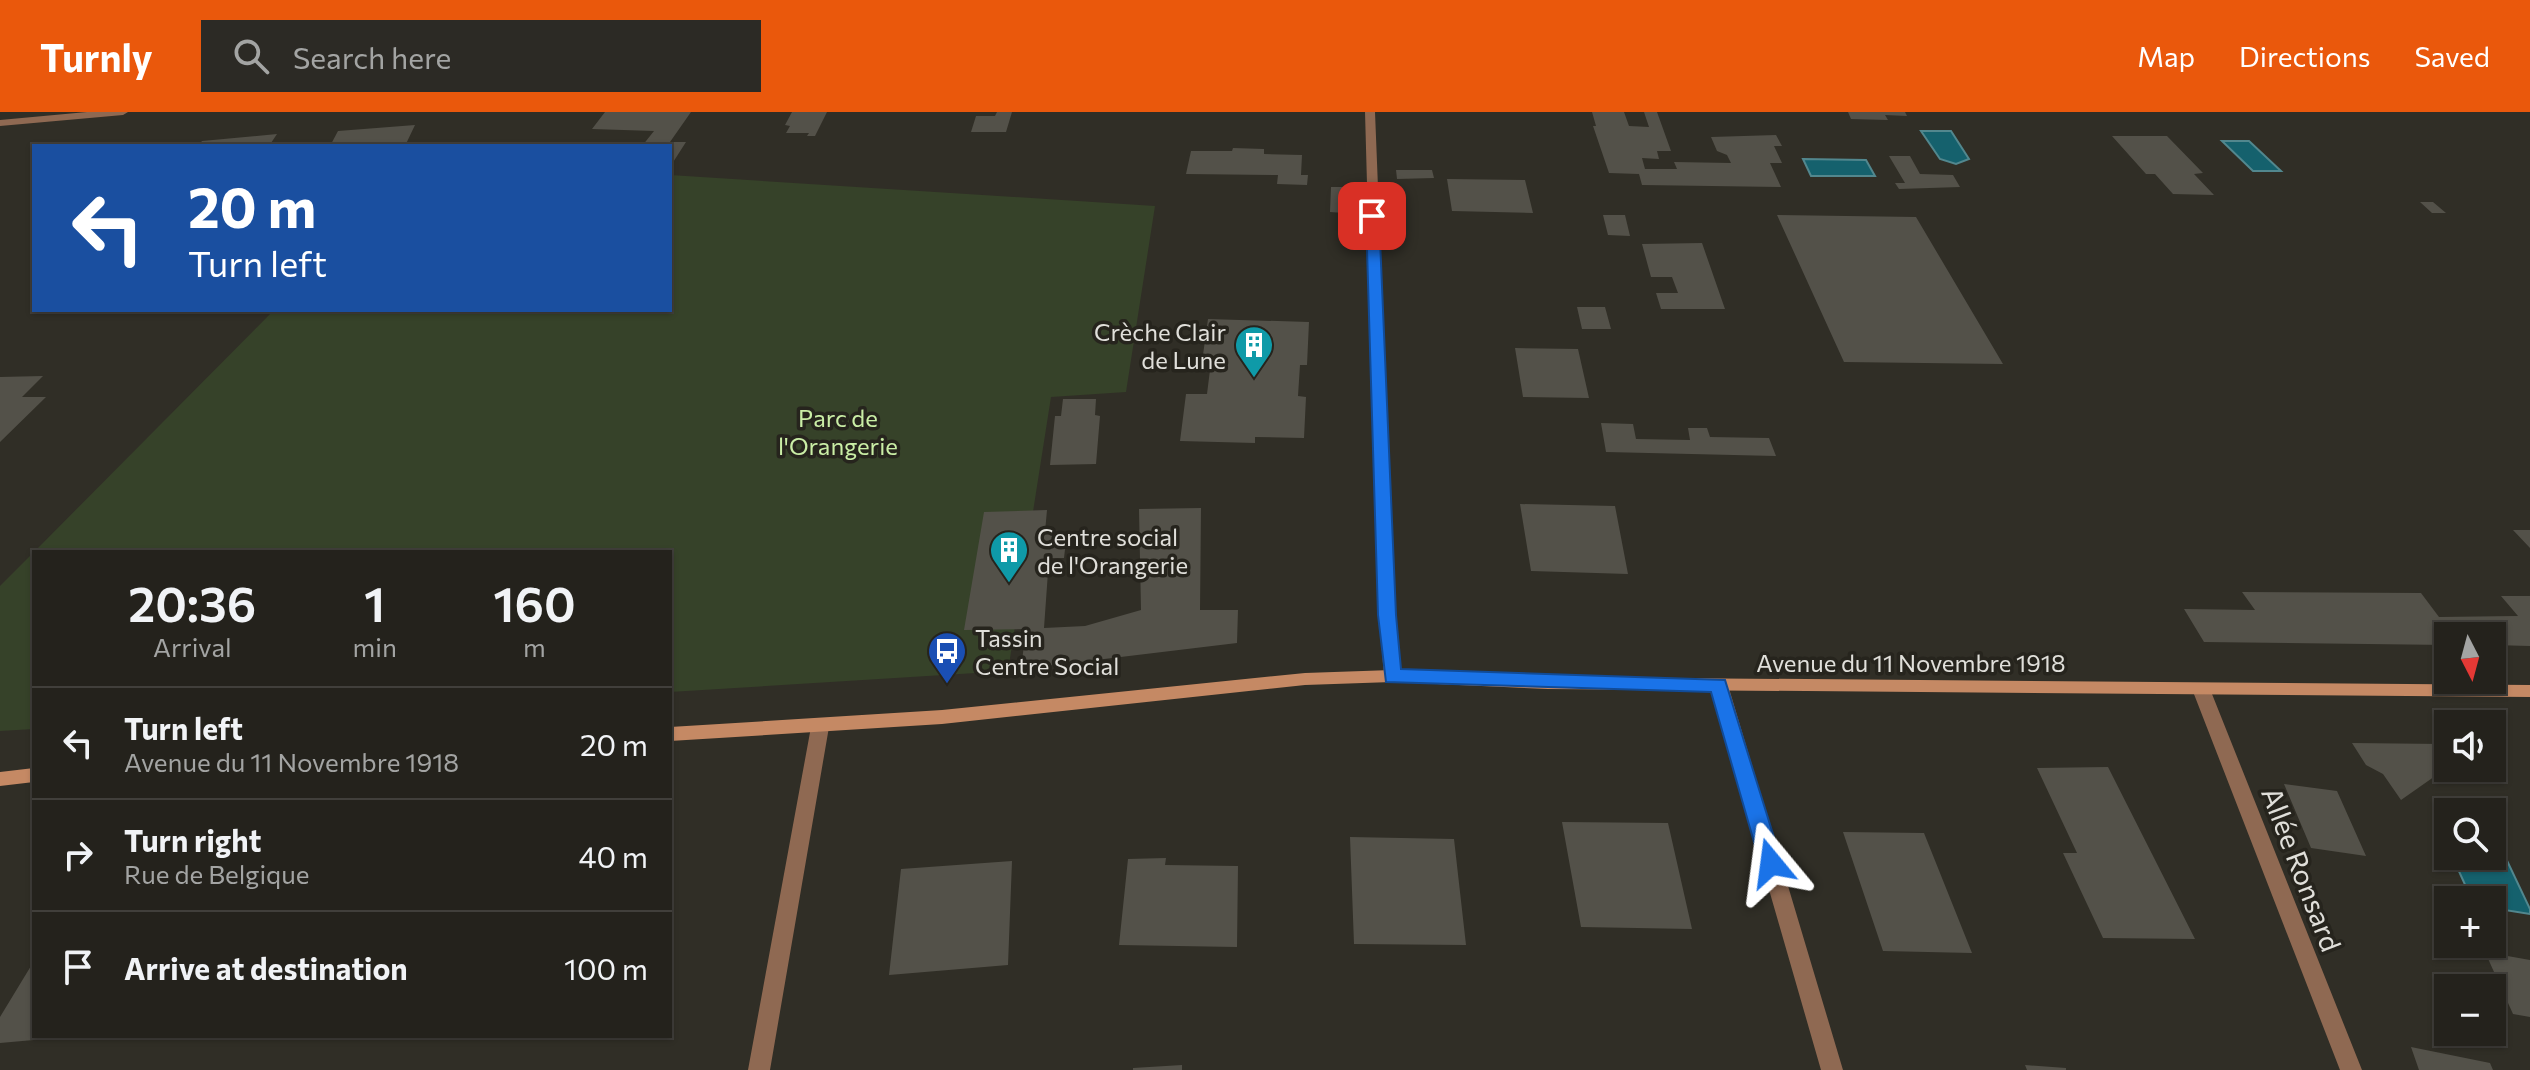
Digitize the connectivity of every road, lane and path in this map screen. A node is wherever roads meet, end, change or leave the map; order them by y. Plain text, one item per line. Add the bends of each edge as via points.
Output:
1 (123, 112) edge
2 (1370, 112) edge
3 (0, 123) edge
4 (1392, 676) junction
5 (1719, 685) junction
6 (2201, 689) junction
7 (2530, 691) edge
8 (820, 727) junction
9 (672, 734) edge
10 (32, 775) edge
11 (0, 779) edge
12 (759, 1070) edge
13 (1832, 1070) edge
14 (2351, 1070) edge

1 - 3 street
2 - 4 street
4 - 5 main road, Avenue du 11 Novembre 1918
4 - 8 main road, Avenue du 11 Novembre 1918 via 1305,679
5 - 6 main road, Avenue du 11 Novembre 1918
5 - 13 street
6 - 7 main road, Avenue du 11 Novembre 1918
6 - 14 street, Allée Ronsard
8 - 9 main road, Avenue du 11 Novembre 1918
8 - 12 street
10 - 11 main road

